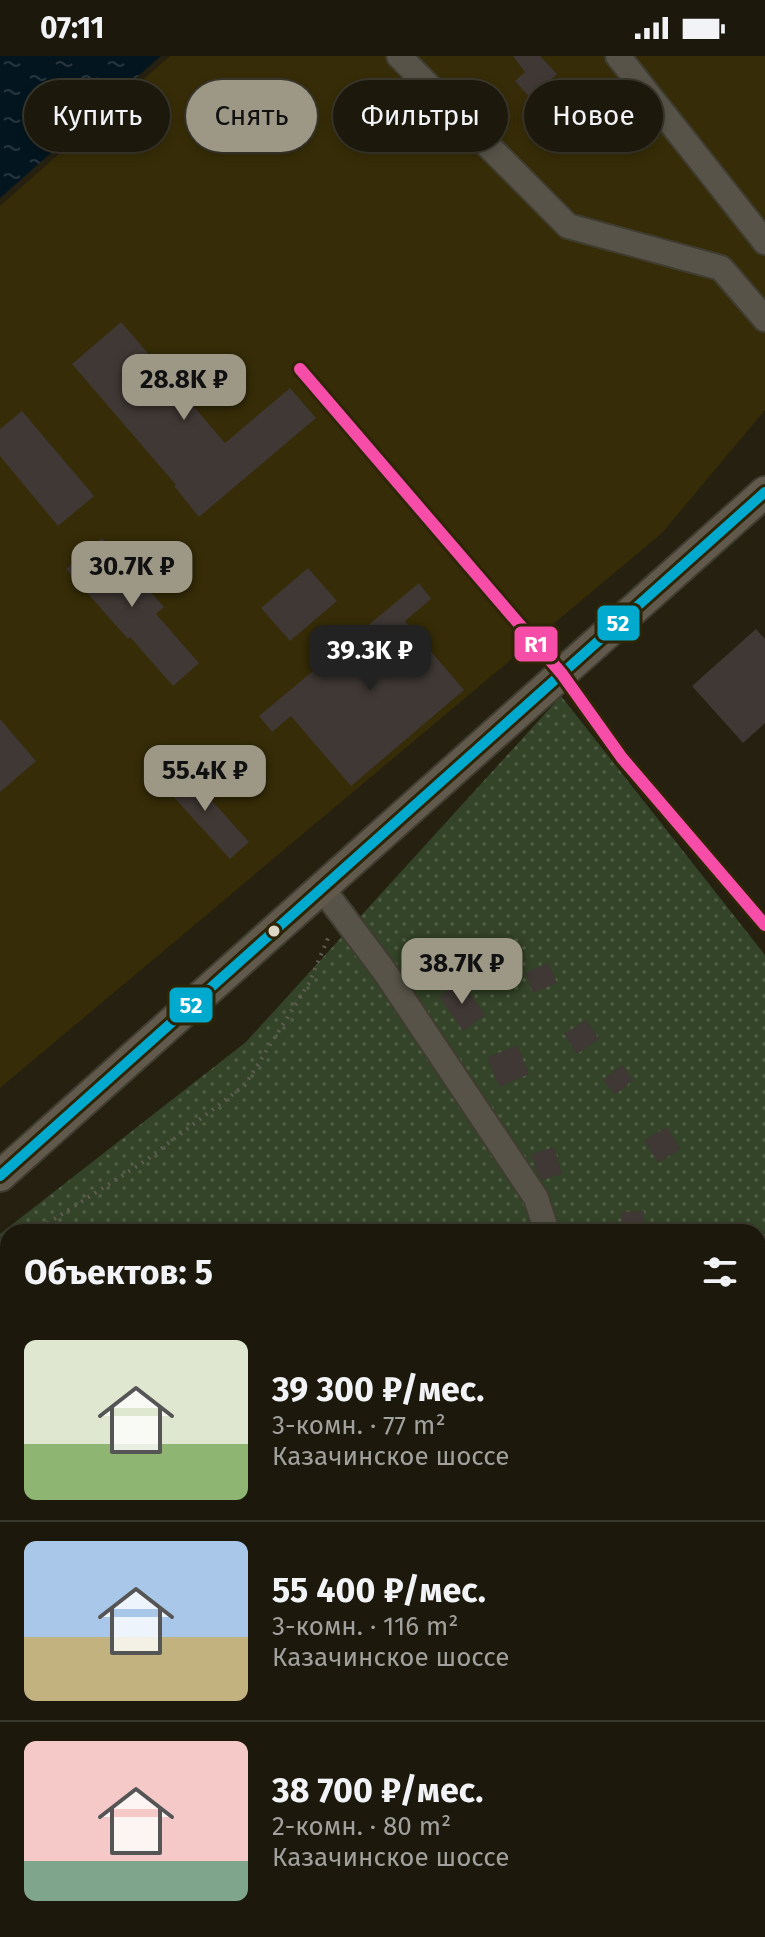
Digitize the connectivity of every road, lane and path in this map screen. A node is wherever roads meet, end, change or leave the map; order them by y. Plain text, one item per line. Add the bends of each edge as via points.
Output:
1 (399, 56) edge
2 (618, 56) edge
3 (765, 242) edge
4 (765, 319) edge
5 (765, 492) edge
6 (330, 900) junction
7 (0, 1176) edge
8 (47, 1224) edge
9 (544, 1224) edge

1 - 4 lane via 568,226 721,268
2 - 3 lane
5 - 6 main road
6 - 7 main road
6 - 8 path via 309,983 245,1085 145,1161
6 - 9 lane via 385,972 536,1198

